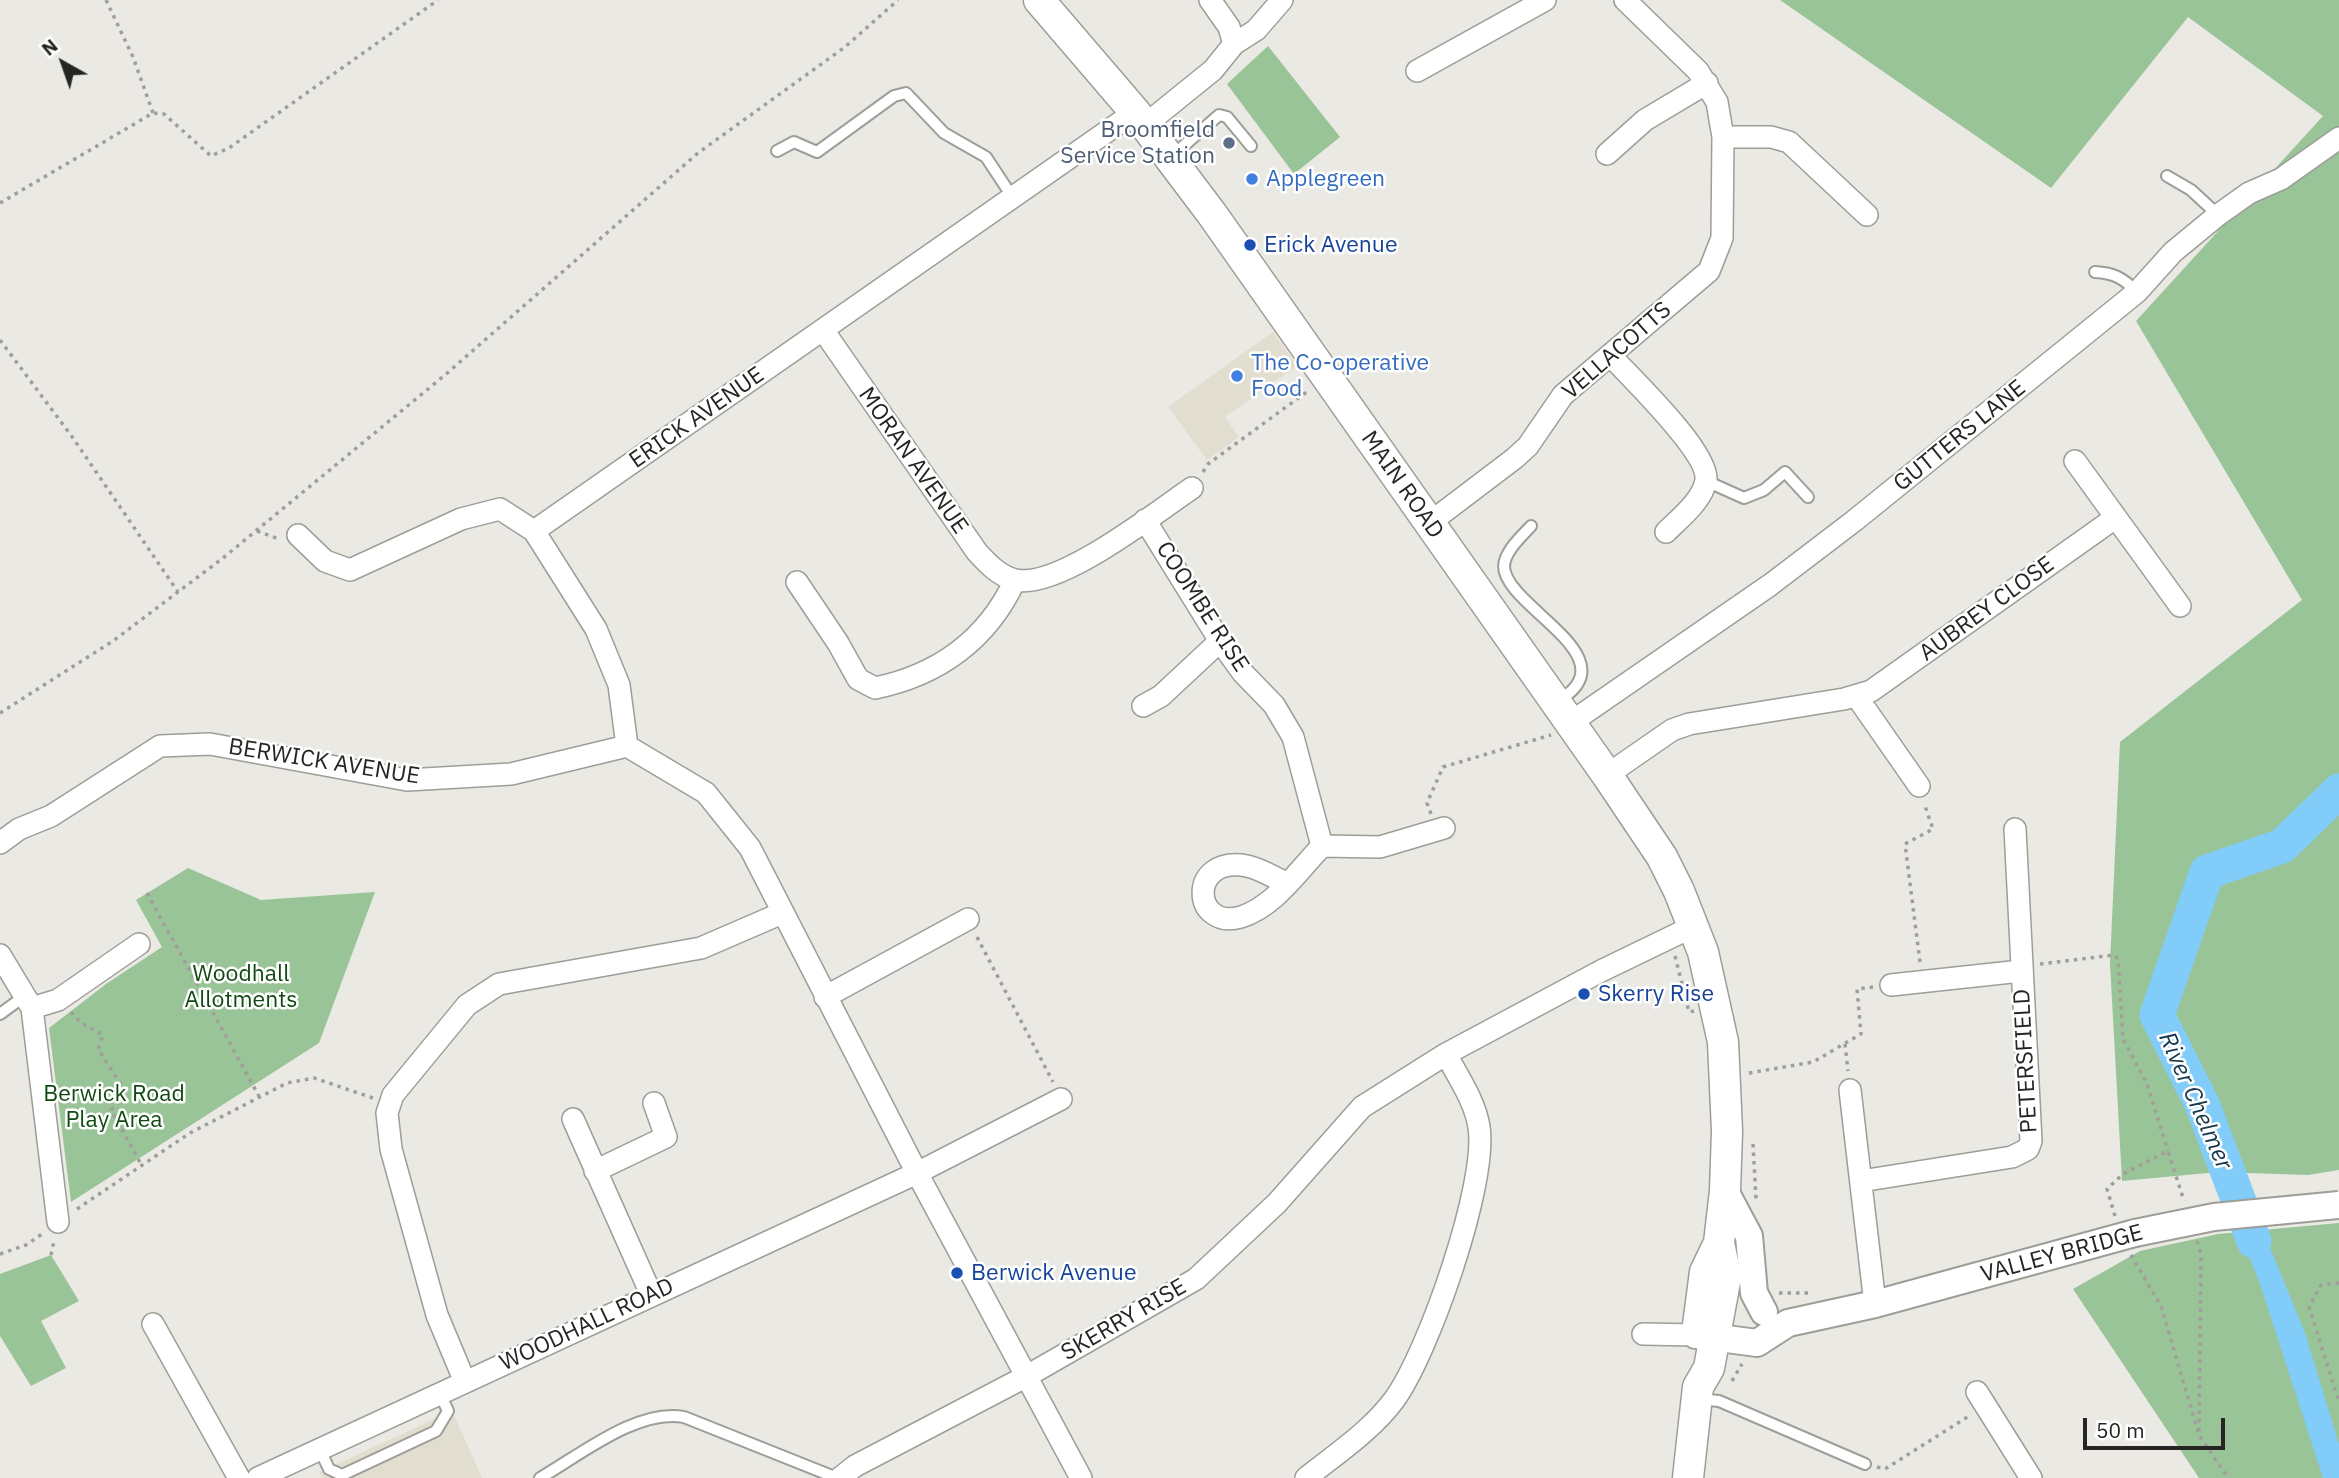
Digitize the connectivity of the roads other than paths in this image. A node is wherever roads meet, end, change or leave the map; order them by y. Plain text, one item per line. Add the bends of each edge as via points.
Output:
1 (1039, 0) edge
2 (1210, 0) edge
3 (1282, 0) edge
4 (1545, 0) edge
5 (1625, 0) edge
6 (1234, 44) junction
7 (1418, 71) dead end
8 (1707, 83) junction
9 (1140, 118) junction
10 (1723, 137) junction
11 (2339, 138) edge
12 (1251, 146) dead end
13 (778, 151) dead end
14 (1607, 154) dead end
15 (1170, 158) junction
16 (2167, 176) dead end
17 (1013, 198) junction
18 (1867, 215) dead end
19 (2218, 215) junction
20 (2095, 272) dead end
21 (2137, 292) junction
22 (823, 330) junction
23 (1610, 355) junction
24 (2075, 461) dead end
25 (1706, 481) junction
26 (1192, 488) road end
27 (1808, 497) dead end
28 (2115, 518) junction
29 (1145, 520) junction
30 (1429, 524) junction
31 (1531, 526) dead end
32 (534, 531) junction
33 (1667, 532) dead end
34 (298, 535) dead end
35 (1015, 580) junction
36 (797, 582) dead end
37 (2180, 606) dead end
38 (1220, 641) junction
39 (1857, 697) junction
40 (1143, 706) dead end
41 (1563, 713) junction
42 (627, 746) junction
43 (1607, 775) junction
44 (1919, 786) road end
45 (1441, 829) road end
46 (2015, 829) dead end
47 (0, 843) edge
48 (1322, 846) junction
49 (1286, 883) dead end
50 (782, 912) junction
51 (968, 919) road end
52 (1694, 926) junction
53 (139, 944) dead end
54 (0, 955) edge
55 (2021, 971) junction
56 (1891, 985) road end
57 (825, 997) junction
58 (29, 1001) junction
59 (0, 1014) edge
60 (1446, 1054) junction
61 (1850, 1090) road end
62 (1061, 1099) road end
63 (653, 1103) dead end
64 (573, 1119) dead end
65 (595, 1171) junction
66 (917, 1173) junction
67 (1861, 1181) junction
68 (1725, 1191) junction
69 (2339, 1205) edge
70 (58, 1222) road end
71 (651, 1294) junction
72 (1875, 1304) junction
73 (1764, 1312) junction
74 (1788, 1323) junction
75 (153, 1324) dead end
76 (1710, 1330) junction
77 (1643, 1334) dead end
78 (1027, 1376) junction
79 (465, 1382) junction
80 (1697, 1393) junction
81 (440, 1394) junction
82 (1981, 1398) road end
83 (1865, 1464) road end
84 (326, 1466) edge
85 (239, 1478) edge
86 (258, 1478) edge
87 (540, 1478) edge
88 (839, 1478) edge
89 (1081, 1478) edge
90 (1306, 1478) edge
91 (1688, 1478) edge
92 (2031, 1478) edge

1 - 9 main road, MAIN ROAD
2 - 6 street via 1229,27
3 - 6 street, ERICK AVENUE via 1255,30
4 - 7 street
5 - 8 street, VELLACOTTS
6 - 9 street, ERICK AVENUE via 1213,70
8 - 10 street, VELLACOTTS via 1717,102
8 - 14 street via 1645,120
9 - 15 main road, MAIN ROAD
9 - 17 street, ERICK AVENUE
10 - 18 street via 1770,137 1789,142
10 - 23 street, VELLACOTTS via 1722,238 1709,271
11 - 19 street, GUTTERS LANE
12 - 15 lane via 1227,117 1219,115
13 - 17 lane via 794,142 817,152 894,96 906,93 944,133 986,157
15 - 30 main road, MAIN ROAD
16 - 19 lane
17 - 22 street, ERICK AVENUE
19 - 21 street, GUTTERS LANE via 2172,252
20 - 21 lane via 2112,273
21 - 41 street, GUTTERS LANE via 1759,593
22 - 32 street, ERICK AVENUE
22 - 35 street, MORAN AVENUE via 977,552 1002,575
23 - 25 street via 1695,450
23 - 30 street, VELLACOTTS via 1563,395 1528,446
24 - 28 street
25 - 27 lane via 1744,498 1764,490 1785,472
25 - 33 street via 1696,500
26 - 29 street
28 - 37 street
28 - 39 street, AUBREY CLOSE via 1883,684
29 - 35 street via 1070,568 1031,581
29 - 38 street, COOMBE RISE
30 - 41 main road, MAIN ROAD
31 - 41 lane via 1504,565 1507,579 1556,628 1577,657 1581,674
32 - 34 street via 500,509 461,519 350,570 325,561
32 - 42 street via 596,629 619,685
35 - 36 street via 996,616 969,645 919,675 875,688 858,679
38 - 40 street via 1161,696
38 - 48 street, COOMBE RISE via 1293,737
39 - 43 street, AUBREY CLOSE via 1689,724 1672,730
39 - 44 street
41 - 43 main road, MAIN ROAD
42 - 47 street, BERWICK AVENUE via 511,774 407,780 210,744 160,746
42 - 50 street via 706,793 750,848
43 - 52 main road, MAIN ROAD via 1662,857
45 - 48 street via 1380,847
46 - 55 street, PETERSFIELD
48 - 49 street
50 - 57 street
50 - 79 street via 701,948 499,984 467,1005 404,1079 388,1104 387,1130 437,1315
51 - 57 street
52 - 60 street, SKERRY RISE
52 - 68 main road, MAIN ROAD via 1723,1042
53 - 58 street via 58,1000
54 - 58 street
55 - 56 street, PETERSFIELD
55 - 67 street, PETERSFIELD via 2033,1133 2028,1149 2012,1157
57 - 66 street
58 - 59 lane
58 - 70 street
60 - 78 street, SKERRY RISE via 1363,1107 1277,1203 1196,1279
60 - 90 street via 1473,1106 1480,1144 1468,1210 1450,1270 1418,1357 1394,1399
61 - 67 street
62 - 66 street, WOODHALL ROAD
63 - 65 street via 666,1137
64 - 65 street
65 - 71 street
66 - 71 street, WOODHALL ROAD
66 - 78 street
67 - 72 street
68 - 73 street via 1749,1236 1754,1293
68 - 76 main road, MAIN ROAD via 1719,1243 1726,1276
69 - 72 street, VALLEY BRIDGE, bridge via 2214,1217 2128,1235
71 - 79 street, WOODHALL ROAD
72 - 74 street, VALLEY BRIDGE
73 - 74 street
73 - 76 street via 1728,1312
74 - 76 street, VALLEY BRIDGE via 1757,1343
75 - 85 street
76 - 77 street
76 - 80 main road, MAIN ROAD via 1709,1368
78 - 88 street, SKERRY RISE
78 - 89 street
79 - 81 street, WOODHALL ROAD
80 - 83 lane
80 - 91 main road, MAIN ROAD
81 - 84 street, WOODHALL ROAD
81 - 84 lane via 448,1411 436,1432 342,1475
82 - 92 street
84 - 86 street, WOODHALL ROAD
87 - 88 lane via 630,1426 668,1414

